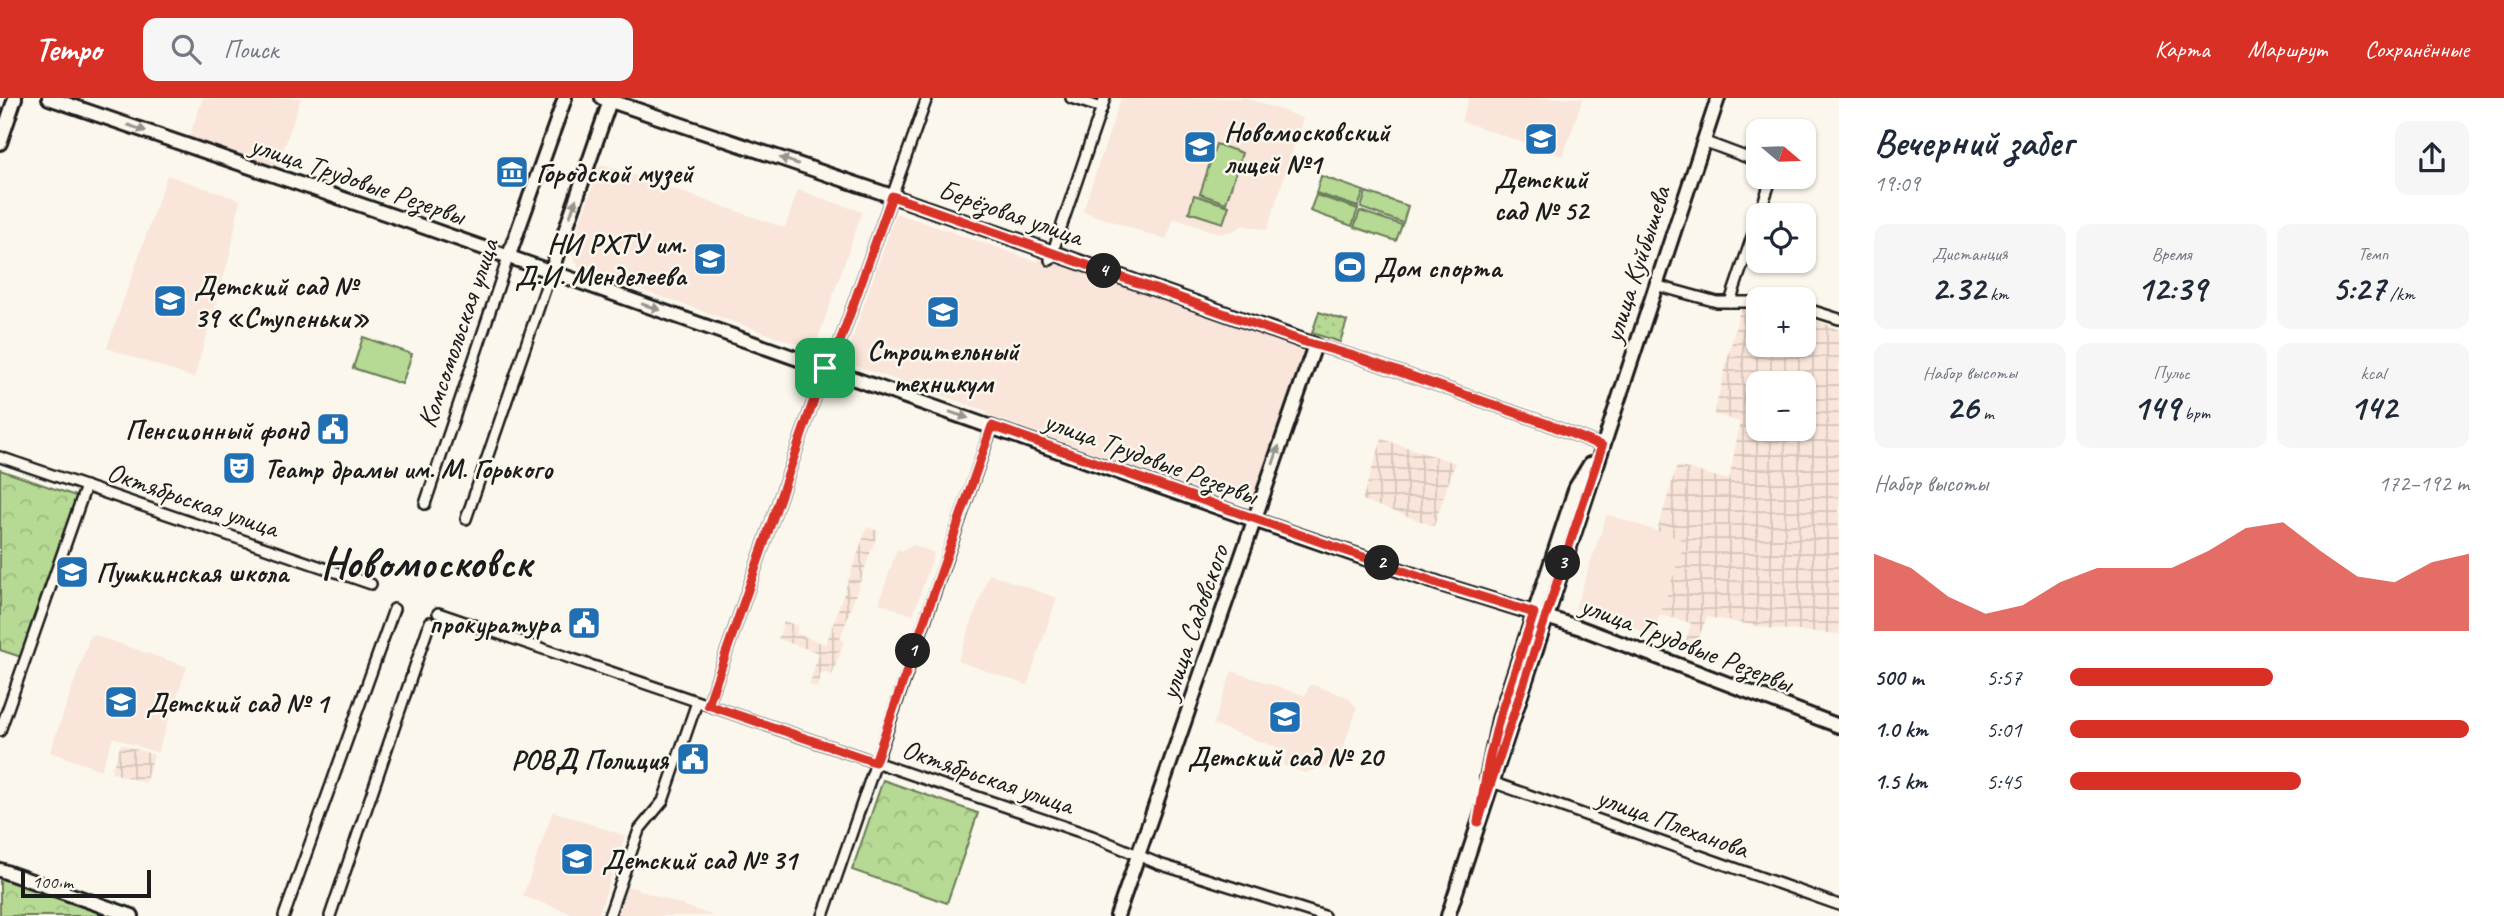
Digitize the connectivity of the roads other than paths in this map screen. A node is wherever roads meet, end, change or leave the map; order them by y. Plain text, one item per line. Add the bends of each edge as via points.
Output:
1 (15, 98) edge
2 (49, 98) edge
3 (565, 98) edge
4 (926, 98) edge
5 (1071, 98) edge
6 (1105, 98) edge
7 (1718, 98) edge
8 (608, 99) edge
9 (1101, 108) junction
10 (1703, 141) junction
11 (0, 143) edge
12 (1746, 157) edge
13 (892, 196) junction
14 (1746, 255) edge
15 (1051, 256) junction
16 (508, 258) junction
17 (551, 272) junction
18 (1655, 285) junction
19 (1730, 302) junction
20 (1746, 302) edge
21 (1816, 312) edge
22 (1839, 319) edge
23 (1315, 345) junction
24 (828, 369) junction
25 (992, 426) junction
26 (1602, 446) junction
27 (0, 457) edge
28 (86, 486) junction
29 (425, 505) dead end
30 (466, 519) dead end
31 (1255, 520) junction
32 (372, 584) dead end
33 (394, 609) dead end
34 (438, 613) dead end
35 (1540, 615) junction
36 (430, 622) dead end
37 (697, 702) junction
38 (708, 705) junction
39 (1839, 726) edge
40 (0, 731) edge
41 (875, 762) junction
42 (1492, 782) junction
43 (1478, 822) junction
44 (1139, 855) junction
45 (0, 870) edge
46 (1839, 905) edge
47 (132, 916) edge
48 (284, 916) edge
49 (330, 916) edge
50 (609, 916) edge
51 (823, 916) edge
52 (1117, 916) edge
53 (1324, 916) edge
54 (1448, 916) edge

1 - 11 street
2 -> 16 street, улица Трудовые Резервы
3 - 16 street, Комсомольская улица
4 - 13 street
5 - 9 street
6 - 9 street
7 - 10 street, улица Куйбышева
13 -> 8 street, Берёзовая улица
17 -> 8 street
9 - 15 street
10 - 12 street
10 - 18 street, улица Куйбышева
13 - 15 street, Берёзовая улица
13 - 24 street
14 - 19 street
15 - 23 street, Берёзовая улица
16 - 17 street, улица Трудовые Резервы
16 - 29 street, Комсомольская улица
17 -> 24 street, улица Трудовые Резервы
17 - 30 street
18 - 19 street
18 - 26 street, улица Куйбышева
19 - 20 street
21 - 22 street
23 - 26 street, Берёзовая улица
31 -> 23 street, улица Садовского
24 -> 25 street, улица Трудовые Резервы
24 - 38 street
25 - 31 street, улица Трудовые Резервы
25 - 41 street
26 - 35 street, улица Куйбышева via 1576,487
27 - 28 street, Октябрьская улица
28 - 32 street, Октябрьская улица
28 - 40 street
31 - 35 street, улица Трудовые Резервы
31 - 44 street, улица Садовского
33 - 48 street
34 - 37 street, Октябрьская улица
35 - 39 street, улица Трудовые Резервы
35 - 42 street
35 - 43 street via 1499,719
36 - 49 street
37 - 38 street, Октябрьская улица
37 - 50 street via 663,801 639,830
38 - 41 street, Октябрьская улица
41 - 44 street, Октябрьская улица
41 - 51 street
42 - 43 street
42 - 46 street, улица Плеханова
43 - 54 street
44 - 52 street, улица Садовского
44 - 53 street, Октябрьская улица
45 - 47 street

